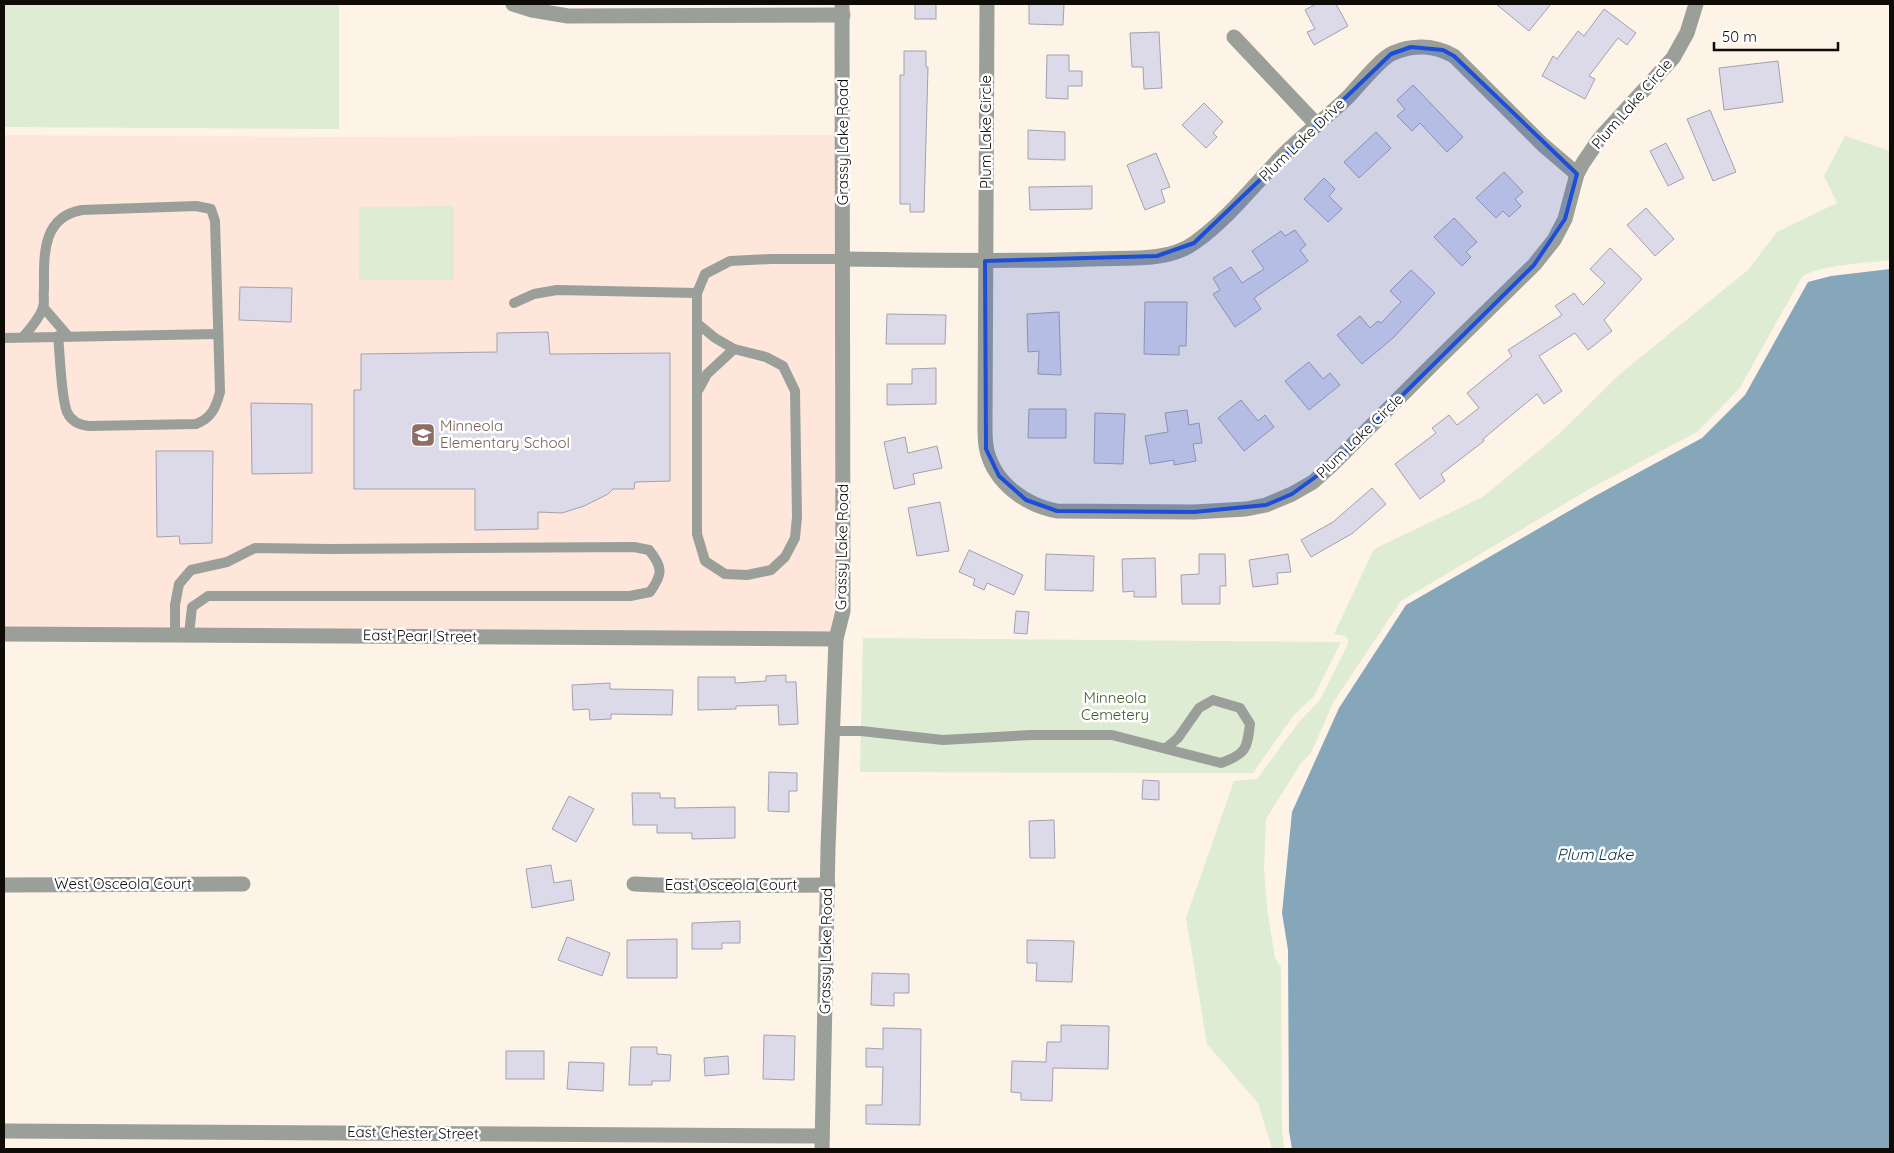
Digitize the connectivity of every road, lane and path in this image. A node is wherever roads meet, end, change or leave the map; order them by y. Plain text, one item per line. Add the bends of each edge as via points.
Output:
1 (513, 4) edge
2 (986, 4) edge
3 (1696, 4) edge
4 (842, 10) edge
5 (1234, 37) dead end
6 (1317, 124) junction
7 (1577, 174) junction
8 (842, 259) junction
9 (985, 260) junction
10 (697, 293) junction
11 (514, 303) dead end
12 (44, 307) junction
13 (698, 324) junction
14 (218, 334) junction
15 (63, 336) junction
16 (23, 337) junction
17 (4, 338) edge
18 (734, 349) junction
19 (698, 390) junction
20 (4, 634) edge
21 (182, 635) junction
22 (836, 639) junction
23 (833, 731) junction
24 (1166, 748) junction
25 (243, 884) dead end
26 (634, 884) dead end
27 (4, 885) edge
28 (828, 885) junction
29 (4, 1130) edge
30 (822, 1143) edge

1 - 4 street via 568,16
2 - 9 street, Plum Lake Circle
3 - 7 street, Plum Lake Circle via 1689,28 1672,58 1600,138
4 - 8 street, Grassy Lake Road
5 - 6 street
6 - 7 street, Plum Lake Drive via 1391,54 1424,46 1454,56 1543,145
6 - 9 street, Plum Lake Drive via 1230,211 1194,243 1181,250 1157,256
7 - 9 street, Plum Lake Circle via 1565,219 1554,240 1534,265 1313,482 1283,498 1246,510 1056,511 1045,509 1011,490 999,476 986,449
8 - 9 street
8 - 10 lane via 730,261 705,274
8 - 22 street, Grassy Lake Road via 843,611
10 - 11 lane via 557,290 534,294
10 - 13 lane
12 - 14 lane via 44,250 53,228 67,214 82,210 202,206 211,209 215,221
12 - 15 lane
12 - 16 lane
13 - 18 lane
13 - 19 lane
14 - 15 lane
14 - 15 lane via 220,392 208,418 196,424 99,426 78,424 67,412
15 - 16 lane
16 - 17 lane
18 - 19 lane via 707,374
18 - 19 lane via 766,356 783,366 795,391 795,538 785,557 771,570 747,575 725,574 705,561 697,534
20 - 21 street, East Pearl Street
21 - 21 lane via 192,607 208,596 630,596 650,592 659,580 659,562 649,550 634,547 256,548 227,562 191,570 179,584 175,605
21 - 22 street, East Pearl Street
22 - 23 street, Grassy Lake Road
23 - 24 lane via 943,740 1031,735 1112,736
23 - 28 street, Grassy Lake Road
24 - 24 lane via 1221,763 1238,757 1248,742 1250,724 1240,708 1213,700 1199,708 1178,738
25 - 27 street, West Osceola Court
26 - 28 street, East Osceola Court
28 - 30 street, Grassy Lake Road
29 - 30 street, East Chester Street

